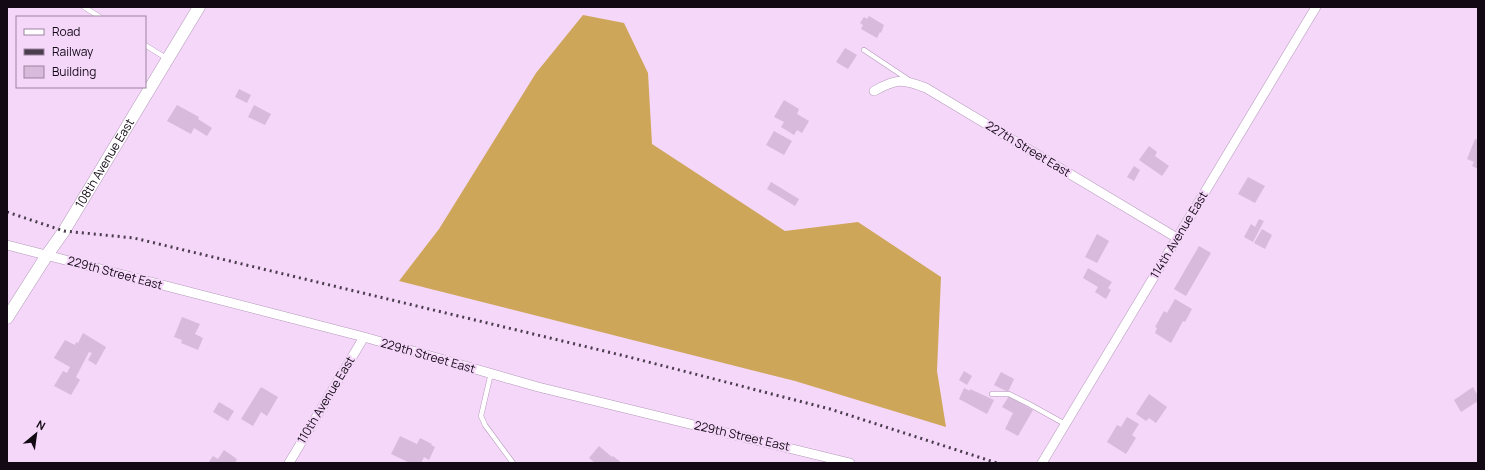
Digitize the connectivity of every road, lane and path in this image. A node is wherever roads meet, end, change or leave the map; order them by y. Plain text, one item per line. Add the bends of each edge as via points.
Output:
1 (84, 7) edge
2 (199, 7) edge
3 (1316, 7) edge
4 (98, 16) edge
5 (146, 46) edge
6 (864, 50) dead end
7 (168, 59) junction
8 (916, 84) junction
9 (874, 90) dead end
10 (1177, 238) junction
11 (7, 245) edge
12 (47, 255) junction
13 (7, 318) edge
14 (364, 337) junction
15 (491, 373) junction
16 (992, 394) dead end
17 (1066, 424) junction
18 (289, 463) edge
19 (514, 463) edge
20 (850, 463) edge
21 (1042, 463) edge

1 - 4 lane
2 - 7 street, 108th Avenue East
3 - 10 street, 114th Avenue East
5 - 7 lane
6 - 8 lane
7 - 12 street, 108th Avenue East
8 - 9 street, 227th Street East via 904,80 895,81
8 - 10 street, 227th Street East
10 - 17 street, 114th Avenue East
11 - 12 street, 229th Street East
12 - 13 street, 108th Avenue East
12 - 14 street, 229th Street East
14 - 15 street, 229th Street East
14 - 18 street, 110th Avenue East
15 - 19 lane via 481,416
15 - 20 street, 229th Street East via 538,387
16 - 17 lane via 1009,394
17 - 21 street, 114th Avenue East

